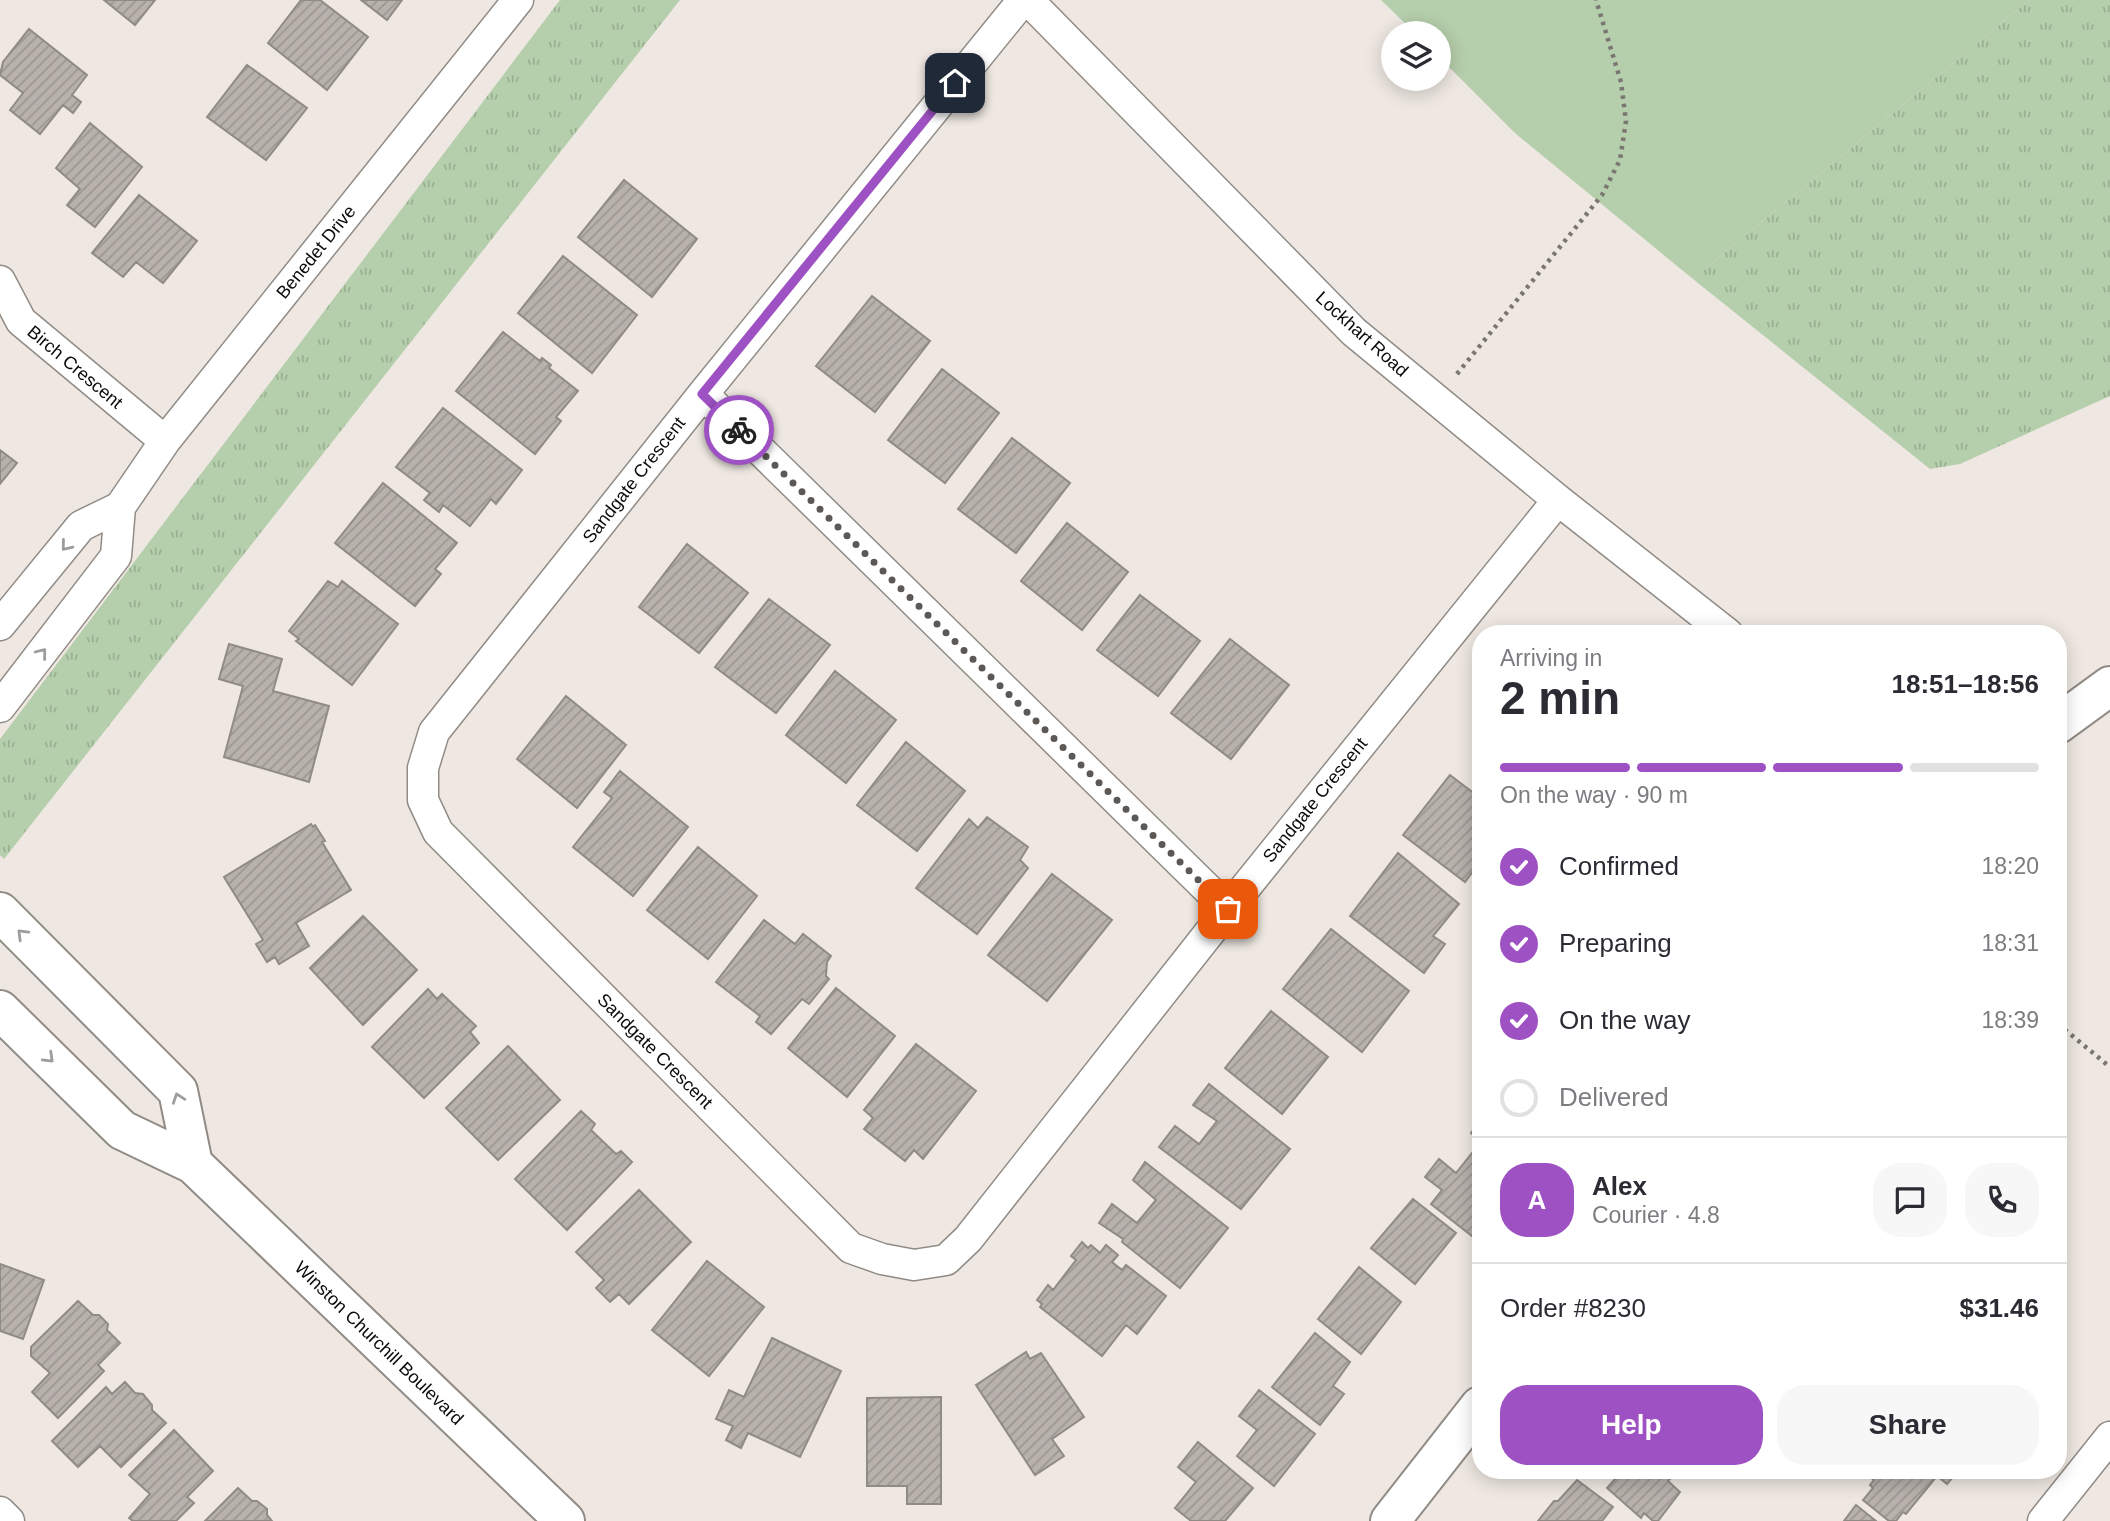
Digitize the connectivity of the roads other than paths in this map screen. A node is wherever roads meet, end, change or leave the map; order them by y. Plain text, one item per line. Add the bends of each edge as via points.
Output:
1 (518, 0) edge
2 (1025, 0) edge
3 (0, 281) edge
4 (702, 394) junction
5 (165, 441) junction
6 (1559, 500) junction
7 (120, 508) junction
8 (0, 625) edge
9 (1717, 625) edge
10 (2110, 686) edge
11 (0, 707) edge
12 (2067, 717) edge
13 (1228, 909) junction
14 (0, 912) edge
15 (0, 1010) edge
16 (193, 1164) junction
17 (1472, 1416) edge
18 (2110, 1437) edge
19 (0, 1512) edge
20 (9, 1521) edge
21 (565, 1521) edge
22 (1390, 1521) edge
23 (2043, 1521) edge

1 - 5 street, Benedet Drive
2 - 4 street, Sandgate Crescent
2 - 6 street, Lockhart Road via 1354,332
3 - 5 street, Birch Crescent via 21,321
4 - 13 street
4 - 13 street, Sandgate Crescent via 434,732 423,768 423,800 438,832 851,1248 914,1265 946,1260 968,1239
5 - 7 street, Benedet Drive
6 - 9 street, Lockhart Road
6 - 13 street, Sandgate Crescent
7 -> 8 street via 81,526
11 -> 7 street, Benedet Drive via 116,556
10 - 12 main road
16 -> 14 main road via 178,1091
15 -> 16 main road, Winston Churchill Boulevard via 122,1130
16 - 21 main road, Winston Churchill Boulevard
17 - 22 main road
18 - 23 street
19 - 20 street

